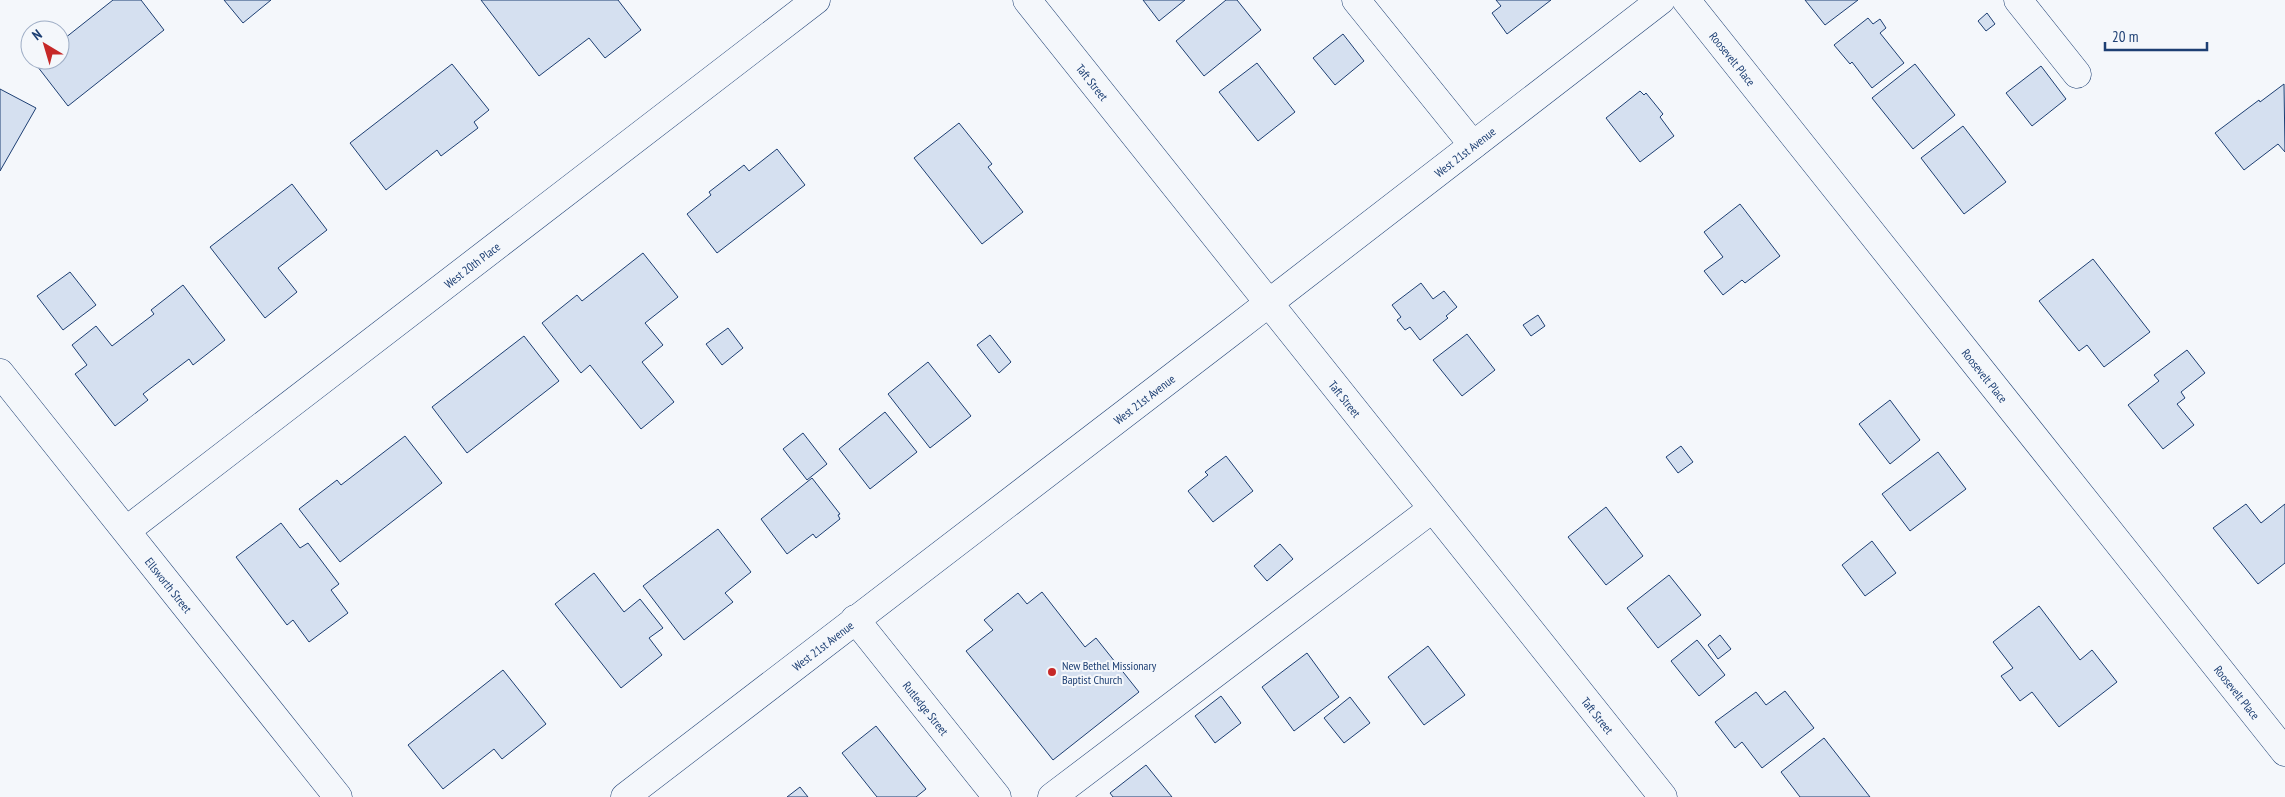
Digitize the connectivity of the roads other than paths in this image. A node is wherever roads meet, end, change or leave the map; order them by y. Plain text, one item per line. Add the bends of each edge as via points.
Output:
1 (816, 0) edge
2 (1027, 0) edge
3 (1356, 0) edge
4 (1660, 0) edge
5 (1686, 0) edge
6 (2018, 0) edge
7 (2077, 74) dead end
8 (1473, 145) junction
9 (1269, 304) junction
10 (0, 373) edge
11 (1432, 509) junction
12 (127, 530) junction
13 (855, 619) junction
14 (2285, 752) edge
15 (338, 797) edge
16 (625, 797) edge
17 (997, 797) edge
18 (1052, 797) edge
19 (1662, 797) edge

1 - 12 street, West 20th Place
2 - 9 street, Taft Street
3 - 8 street
4 - 8 street, West 21st Avenue
5 - 14 street, Roosevelt Place
6 - 7 street
8 - 9 street, West 21st Avenue
9 - 11 street, Taft Street
9 - 13 street, West 21st Avenue
10 - 12 street, Ellsworth Street
11 - 18 street
11 - 19 street, Taft Street
12 - 15 street, Ellsworth Street
13 - 16 street, West 21st Avenue
13 - 17 street, Rutledge Street

